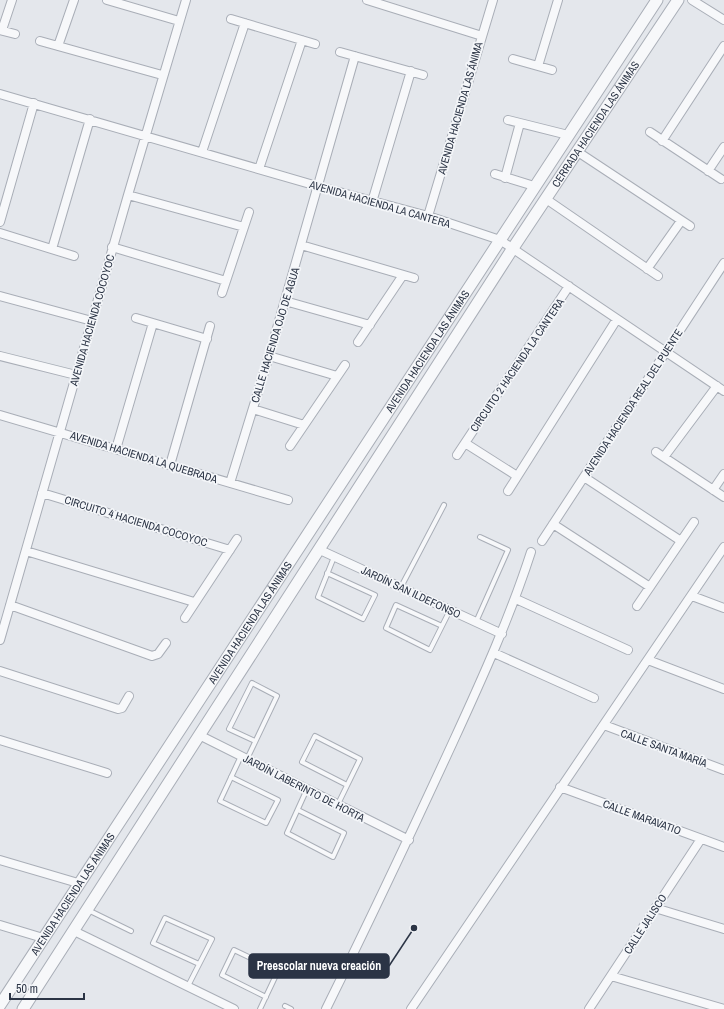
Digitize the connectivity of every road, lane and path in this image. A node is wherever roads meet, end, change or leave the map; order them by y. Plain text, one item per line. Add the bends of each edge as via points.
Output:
1 (12, 0) edge
2 (74, 0) edge
3 (106, 0) edge
4 (186, 0) edge
5 (367, 0) edge
6 (493, 0) edge
7 (558, 0) edge
8 (657, 0) edge
9 (678, 0) edge
10 (692, 0) edge
11 (231, 19) dead end
12 (724, 20) edge
13 (179, 21) junction
14 (245, 23) junction
15 (1, 30) edge
16 (15, 34) dead end
17 (482, 36) junction
18 (302, 40) junction
19 (40, 41) dead end
20 (315, 44) dead end
21 (58, 46) junction
22 (724, 46) edge
23 (340, 52) dead end
24 (355, 56) junction
25 (513, 59) dead end
26 (538, 66) junction
27 (552, 70) dead end
28 (411, 71) junction
29 (423, 74) dead end
30 (162, 75) junction
31 (0, 94) edge
32 (34, 103) junction
33 (90, 119) junction
34 (508, 120) dead end
35 (520, 123) junction
36 (650, 132) dead end
37 (146, 135) junction
38 (568, 135) junction
39 (662, 141) junction
40 (724, 147) edge
41 (202, 152) junction
42 (578, 152) junction
43 (259, 169) junction
44 (708, 171) junction
45 (495, 174) dead end
46 (505, 178) junction
47 (720, 179) dead end
48 (317, 186) junction
49 (534, 186) junction
50 (128, 195) junction
51 (546, 199) junction
52 (372, 202) junction
53 (249, 212) dead end
54 (428, 216) junction
55 (681, 221) junction
56 (0, 222) edge
57 (690, 226) dead end
58 (244, 227) junction
59 (0, 233) edge
60 (500, 240) junction
61 (301, 245) junction
62 (112, 247) junction
63 (513, 248) junction
64 (52, 249) junction
65 (74, 256) dead end
66 (724, 263) edge
67 (647, 269) junction
68 (403, 275) junction
69 (658, 276) dead end
70 (414, 278) dead end
71 (226, 281) junction
72 (569, 286) junction
73 (222, 293) dead end
74 (0, 296) edge
75 (285, 300) junction
76 (136, 318) dead end
77 (617, 319) junction
78 (92, 321) junction
79 (153, 323) junction
80 (370, 325) junction
81 (210, 326) dead end
82 (207, 339) junction
83 (358, 342) dead end
84 (666, 352) junction
85 (0, 356) edge
86 (269, 356) junction
87 (345, 365) dead end
88 (76, 375) junction
89 (337, 376) junction
90 (717, 386) junction
91 (724, 391) edge
92 (253, 409) junction
93 (1, 418) edge
94 (304, 425) junction
95 (60, 432) junction
96 (465, 443) junction
97 (290, 446) dead end
98 (116, 449) junction
99 (656, 452) dead end
100 (457, 455) dead end
101 (664, 457) junction
102 (170, 465) junction
103 (724, 474) edge
104 (517, 476) junction
105 (584, 477) junction
106 (230, 483) junction
107 (713, 490) junction
108 (508, 491) dead end
109 (42, 493) junction
110 (724, 497) edge
111 (288, 500) dead end
112 (444, 505) dead end
113 (694, 522) dead end
114 (553, 524) junction
115 (480, 536) dead end
116 (237, 539) dead end
117 (542, 541) dead end
118 (681, 541) junction
119 (724, 547) edge
120 (230, 550) junction
121 (320, 550) junction
122 (26, 551) junction
123 (531, 552) dead end
124 (334, 556) junction
125 (327, 573) junction
126 (400, 587) junction
127 (650, 587) junction
128 (692, 596) junction
129 (516, 599) junction
130 (194, 602) junction
131 (10, 605) junction
132 (637, 606) dead end
133 (724, 608) edge
134 (450, 610) junction
135 (3, 616) edge
136 (184, 618) dead end
137 (476, 622) junction
138 (442, 626) junction
139 (502, 634) junction
140 (0, 640) edge
141 (166, 643) dead end
142 (628, 650) dead end
143 (494, 653) junction
144 (648, 660) junction
145 (0, 671) edge
146 (724, 689) edge
147 (129, 696) dead end
148 (594, 698) dead end
149 (604, 725) junction
150 (199, 735) junction
151 (0, 740) edge
152 (255, 742) junction
153 (244, 758) junction
154 (724, 770) edge
155 (107, 773) dead end
156 (231, 777) junction
157 (148, 778) junction
158 (347, 785) junction
159 (560, 787) junction
160 (164, 789) junction
161 (307, 789) junction
162 (338, 804) junction
163 (298, 810) junction
164 (701, 839) junction
165 (409, 840) junction
166 (724, 847) edge
167 (0, 860) edge
168 (78, 883) junction
169 (655, 908) junction
170 (87, 910) junction
171 (0, 925) edge
172 (724, 929) edge
173 (131, 931) dead end
174 (74, 932) junction
175 (43, 938) junction
176 (199, 964) junction
177 (611, 976) junction
178 (188, 987) junction
179 (266, 996) junction
180 (0, 1005) edge
181 (285, 1006) dead end
182 (231, 1008) edge
183 (23, 1009) edge
184 (260, 1009) edge
185 (291, 1009) edge
186 (326, 1009) edge
187 (411, 1009) edge
188 (589, 1009) edge
189 (724, 1009) edge

1 - 15 street
2 - 21 street
3 - 13 street
4 - 13 street, AVENIDA HACIENDA COCOYOC
5 - 17 street
6 - 17 street, AVENIDA HACIENDA LAS ÁNIMA
7 - 26 street
8 - 38 street, CERRADA HACIENDA LAS ÁNIMAS
9 - 42 street, CERRADA HACIENDA LAS ÁNIMAS
10 - 12 street
11 - 14 street
13 - 30 street, AVENIDA HACIENDA COCOYOC
14 - 18 street
14 - 41 street
15 - 16 street
17 - 54 street, AVENIDA HACIENDA LAS ÁNIMA
18 - 20 street
18 - 43 street
19 - 21 street
21 - 30 street
22 - 39 street
23 - 24 street
24 - 28 street
24 - 48 street, CALLE HACIENDA OJO DE AGUA
25 - 26 street
26 - 27 street
28 - 29 street
28 - 52 street
30 - 37 street, AVENIDA HACIENDA COCOYOC
31 - 32 street, AVENIDA HACIENDA LA CANTERA
32 - 33 street, AVENIDA HACIENDA LA CANTERA
32 - 56 street
33 - 37 street, AVENIDA HACIENDA LA CANTERA
33 - 64 street
34 - 35 street
35 - 38 street
35 - 46 street
36 - 39 street
37 - 41 street, AVENIDA HACIENDA LA CANTERA
37 - 50 street, AVENIDA HACIENDA COCOYOC
38 - 49 street, CERRADA HACIENDA LAS ÁNIMAS
39 - 44 street
40 - 44 street
41 - 43 street, AVENIDA HACIENDA LA CANTERA
42 - 51 street, CERRADA HACIENDA LAS ÁNIMAS
42 - 55 street
43 - 48 street, AVENIDA HACIENDA LA CANTERA
44 - 47 street
45 - 46 street
46 - 49 street
48 - 52 street, AVENIDA HACIENDA LA CANTERA
48 - 61 street, CALLE HACIENDA OJO DE AGUA
49 - 60 street, CERRADA HACIENDA LAS ÁNIMAS
50 - 58 street
50 - 62 street, AVENIDA HACIENDA COCOYOC
51 - 63 street, CERRADA HACIENDA LAS ÁNIMAS
51 - 67 street
52 - 54 street, AVENIDA HACIENDA LA CANTERA
53 - 58 street
54 - 60 street, AVENIDA HACIENDA LA CANTERA
55 - 57 street
55 - 67 street
58 - 71 street
59 - 64 street
60 - 63 street, AVENIDA HACIENDA LA CANTERA
60 - 157 street, AVENIDA HACIENDA LAS ÁNIMAS
61 - 68 street
61 - 75 street, CALLE HACIENDA OJO DE AGUA
62 - 71 street
62 - 78 street, AVENIDA HACIENDA COCOYOC
63 - 72 street, AVENIDA HACIENDA LA CANTERA
63 - 121 street, AVENIDA HACIENDA LAS ÁNIMAS
64 - 65 street
66 - 84 street, AVENIDA HACIENDA REAL DEL PUENTE
67 - 69 street
68 - 70 street
68 - 80 street
71 - 73 street
72 - 77 street, AVENIDA HACIENDA LA CANTERA
72 - 96 street, CIRCUITO 2 HACIENDA LA CANTERA
74 - 78 street
75 - 80 street
75 - 86 street, CALLE HACIENDA OJO DE AGUA
76 - 79 street
77 - 84 street, AVENIDA HACIENDA LA CANTERA
77 - 104 street
78 - 88 street, AVENIDA HACIENDA COCOYOC
79 - 82 street
79 - 98 street
80 - 83 street
81 - 82 street
82 - 102 street
84 - 90 street, AVENIDA HACIENDA LA CANTERA
84 - 105 street, AVENIDA HACIENDA REAL DEL PUENTE
85 - 88 street
86 - 89 street
86 - 92 street, CALLE HACIENDA OJO DE AGUA
87 - 89 street
88 - 95 street, AVENIDA HACIENDA COCOYOC
89 - 94 street
90 - 91 street, AVENIDA HACIENDA LA CANTERA
90 - 101 street
92 - 94 street
92 - 106 street, CALLE HACIENDA OJO DE AGUA
93 - 95 street, AVENIDA HACIENDA LA QUEBRADA
94 - 97 street
95 - 98 street, AVENIDA HACIENDA LA QUEBRADA
95 - 109 street, AVENIDA HACIENDA COCOYOC
96 - 100 street, CIRCUITO 2 HACIENDA LA CANTERA
96 - 104 street, CIRCUITO 2 HACIENDA LA CANTERA
98 - 102 street, AVENIDA HACIENDA LA QUEBRADA
99 - 101 street
101 - 107 street
102 - 106 street, AVENIDA HACIENDA LA QUEBRADA
103 - 107 street
104 - 108 street
105 - 114 street, AVENIDA HACIENDA REAL DEL PUENTE
105 - 118 street
106 - 111 street, AVENIDA HACIENDA LA QUEBRADA
107 - 110 street
109 - 120 street, CIRCUITO 4 HACIENDA COCOYOC
109 - 122 street, AVENIDA HACIENDA COCOYOC
112 - 126 lane
113 - 118 street
114 - 117 street, AVENIDA HACIENDA REAL DEL PUENTE
114 - 127 street
115 - 137 lane via 508,550
116 - 120 street
118 - 127 street
119 - 128 street
120 - 130 street
121 - 124 street, JARDÍN SAN ILDEFONSO
121 - 150 street, AVENIDA HACIENDA LAS ÁNIMAS
122 - 130 street
122 - 131 street, AVENIDA HACIENDA COCOYOC
123 - 129 street
124 - 125 lane
124 - 126 street, JARDÍN SAN ILDEFONSO
125 - 125 lane via 318,597 363,619 374,595
126 - 134 street, JARDÍN SAN ILDEFONSO
127 - 132 street
128 - 133 street
128 - 144 street
129 - 139 street
129 - 142 street
130 - 136 street
131 - 135 street, AVENIDA HACIENDA COCOYOC
131 - 141 street via 152,656 158,654
134 - 137 street, JARDÍN SAN ILDEFONSO
134 - 138 lane
135 - 140 street, AVENIDA HACIENDA COCOYOC
137 - 139 street, JARDÍN SAN ILDEFONSO
138 - 138 lane via 430,650 386,628 396,605
139 - 143 street
143 - 148 street
143 - 165 street
144 - 146 street
144 - 149 street
145 - 147 street via 118,709 122,708
149 - 154 street, CALLE SANTA MARÍA
149 - 159 street
150 - 153 street, JARDÍN LABERINTO DE HORTA
150 - 160 street, AVENIDA HACIENDA LAS ÁNIMAS
151 - 155 street
152 - 152 lane via 277,696 252,683 229,729
152 - 153 lane
153 - 156 lane
153 - 161 street, JARDÍN LABERINTO DE HORTA
156 - 156 lane via 220,801 266,823 278,800
157 - 160 street
157 - 168 street, AVENIDA HACIENDA LAS ÁNIMAS
158 - 158 lane via 360,759 315,736 302,762
158 - 162 lane
159 - 164 street, CALLE MARAVATIO
159 - 187 street
160 - 170 street, AVENIDA HACIENDA LAS ÁNIMAS
161 - 162 street, JARDÍN LABERINTO DE HORTA
161 - 163 lane
162 - 165 street, JARDÍN LABERINTO DE HORTA
163 - 163 lane via 287,833 333,857 344,833
164 - 166 street, CALLE MARAVATIO
164 - 169 street, CALLE JALISCO
165 - 186 street
167 - 168 street
168 - 175 street, AVENIDA HACIENDA LAS ÁNIMAS
169 - 172 street
169 - 177 street, CALLE JALISCO
170 - 173 lane
170 - 174 street, AVENIDA HACIENDA LAS ÁNIMAS
171 - 175 street
174 - 178 street
174 - 183 street, AVENIDA HACIENDA LAS ÁNIMAS
175 - 180 street, AVENIDA HACIENDA LAS ÁNIMAS
176 - 176 lane via 212,939 165,918 153,943
176 - 178 lane
177 - 188 street, CALLE JALISCO
177 - 189 street
178 - 182 street
179 - 179 lane via 278,971 234,950 222,975
179 - 184 lane
181 - 185 lane

